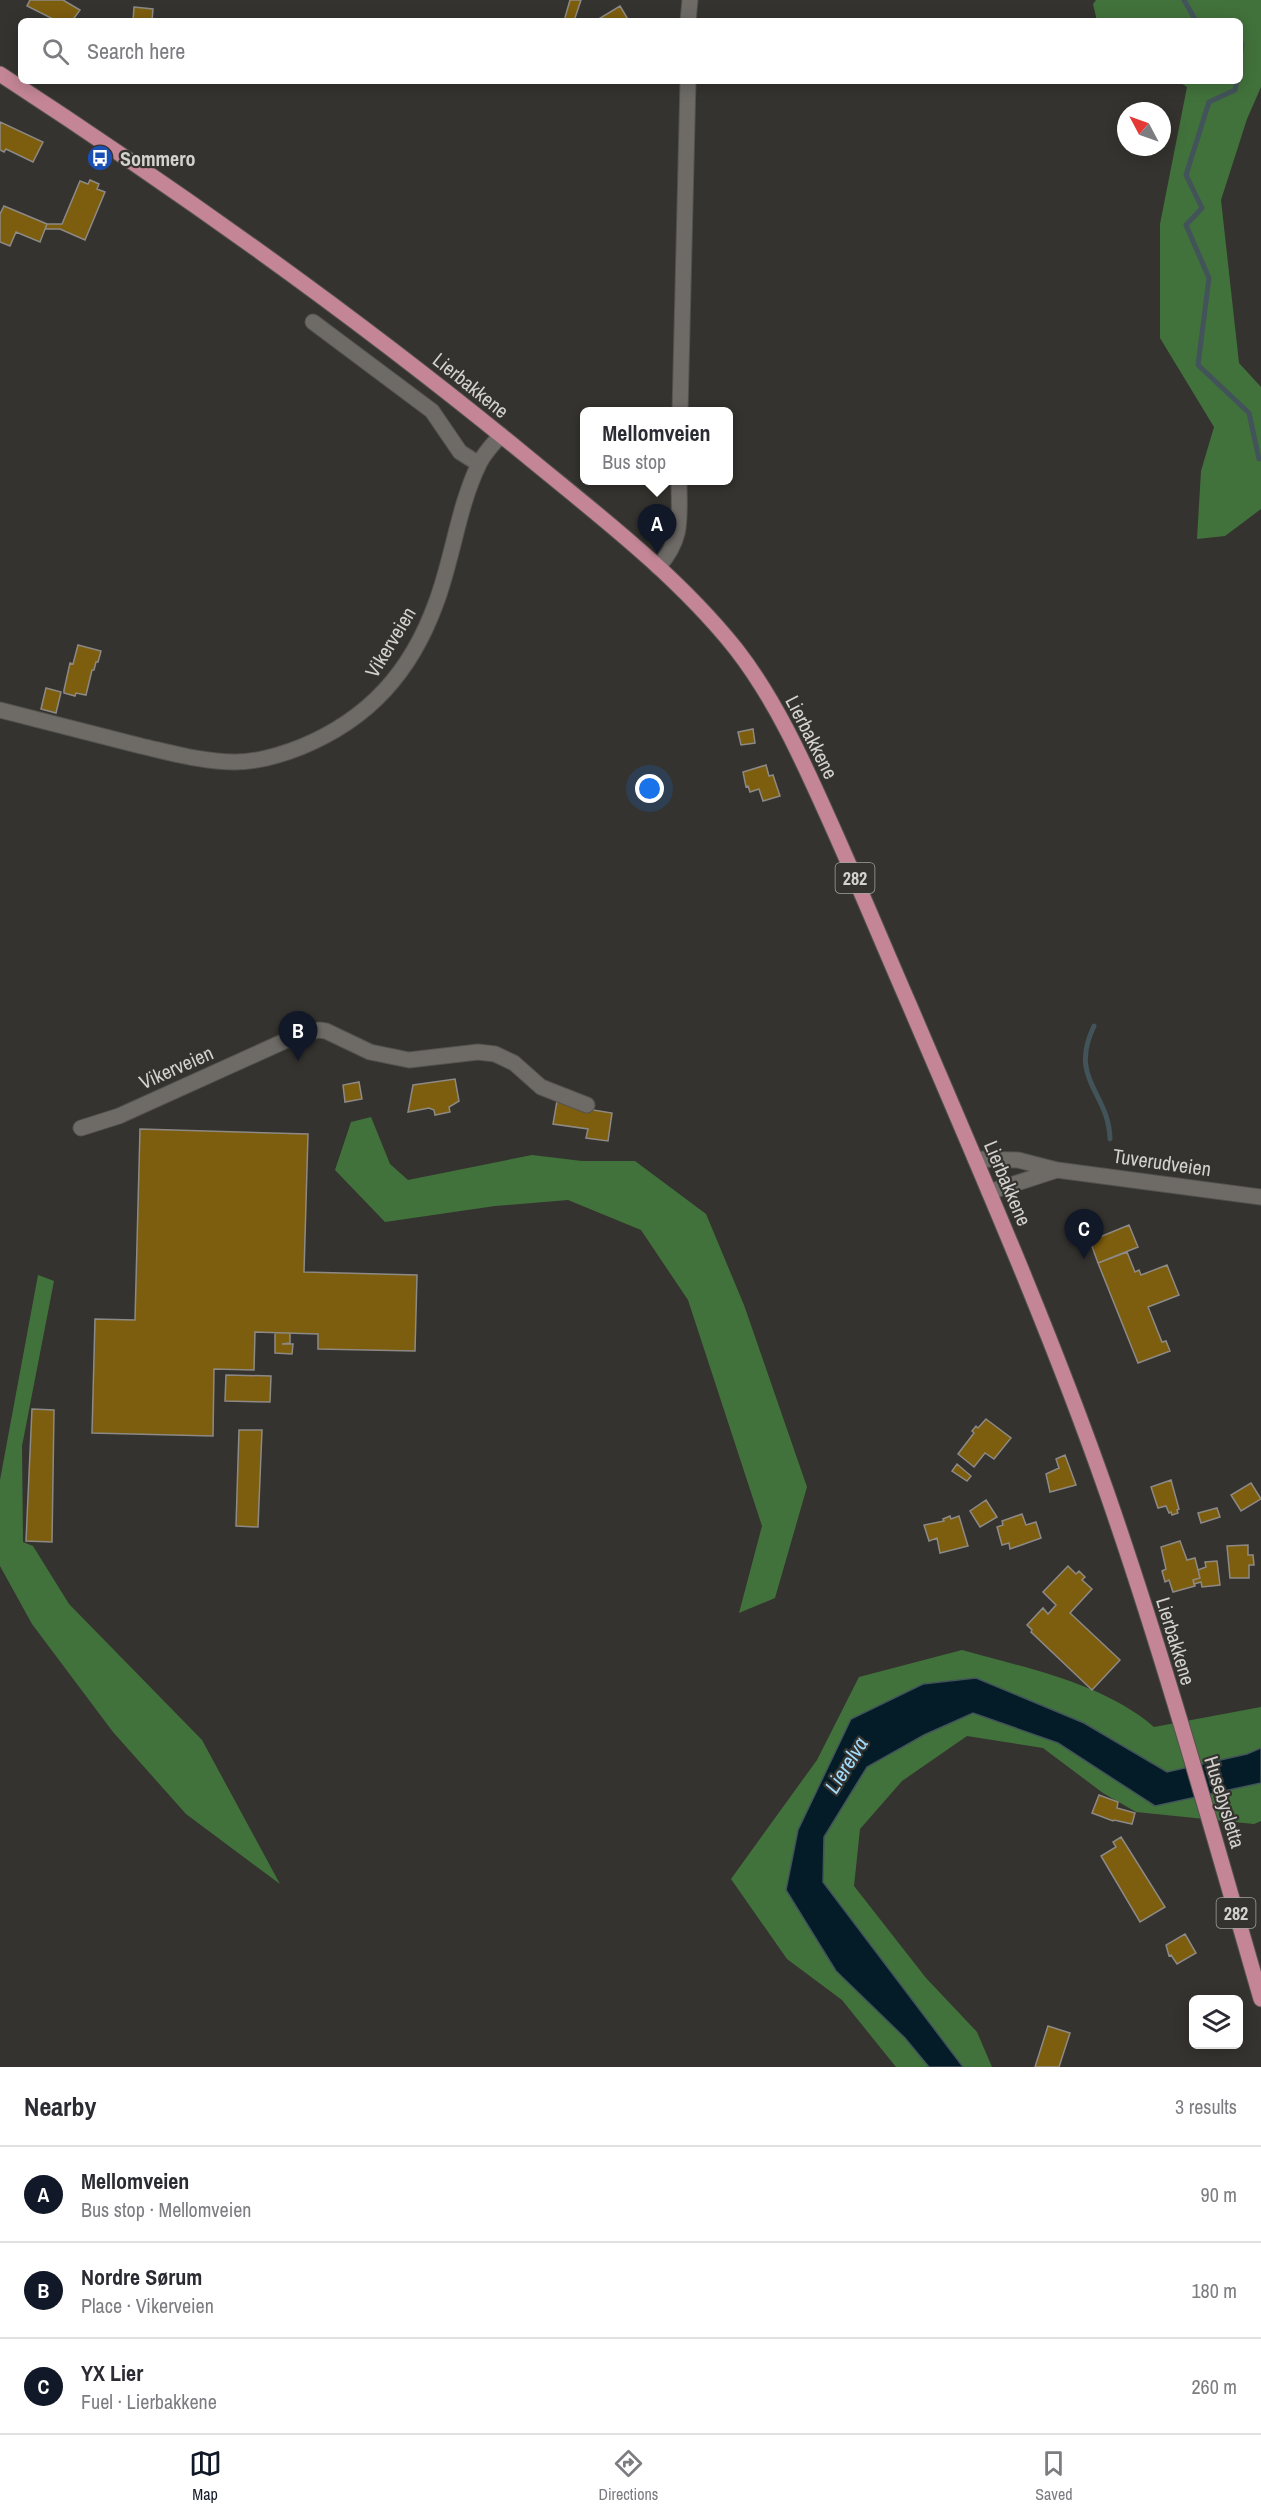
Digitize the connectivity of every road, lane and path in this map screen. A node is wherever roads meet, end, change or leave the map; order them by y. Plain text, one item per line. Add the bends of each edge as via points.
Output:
1 (690, 0) edge
2 (688, 18) edge
3 (0, 74) edge
4 (688, 84) edge
5 (313, 322) dead end
6 (680, 407) edge
7 (501, 435) junction
8 (479, 464) junction
9 (679, 485) edge
10 (658, 567) junction
11 (0, 710) edge
12 (587, 1105) dead end
13 (81, 1128) dead end
14 (975, 1159) junction
15 (1057, 1170) junction
16 (989, 1192) junction
17 (1261, 1197) edge
18 (1179, 1721) joint
19 (1261, 1999) edge

1 - 2 street
3 - 7 main road, Lierbakkene / 282 via 240,237
4 - 6 street
5 - 8 street via 432,411 460,452
7 - 8 street, Vikerveien
7 - 10 main road, Lierbakkene / 282
8 - 11 street, Vikerveien via 436,604 415,649 383,694 327,735 276,755 225,762 161,752
9 - 10 street via 676,538 670,554
10 - 14 main road, Lierbakkene / 282 via 741,655 774,705 838,838
12 - 13 street, Vikerveien via 541,1087 514,1063 495,1054 396,1059 319,1030 298,1035 119,1116
14 - 15 street, Tuverudveien via 1018,1160
14 - 16 main road, Lierbakkene / 282
15 - 16 street, Tuverudveien
15 - 17 street, Tuverudveien
16 - 18 main road, Lierbakkene / 282 via 1097,1463
18 - 19 main road, Husebysletta / 282

